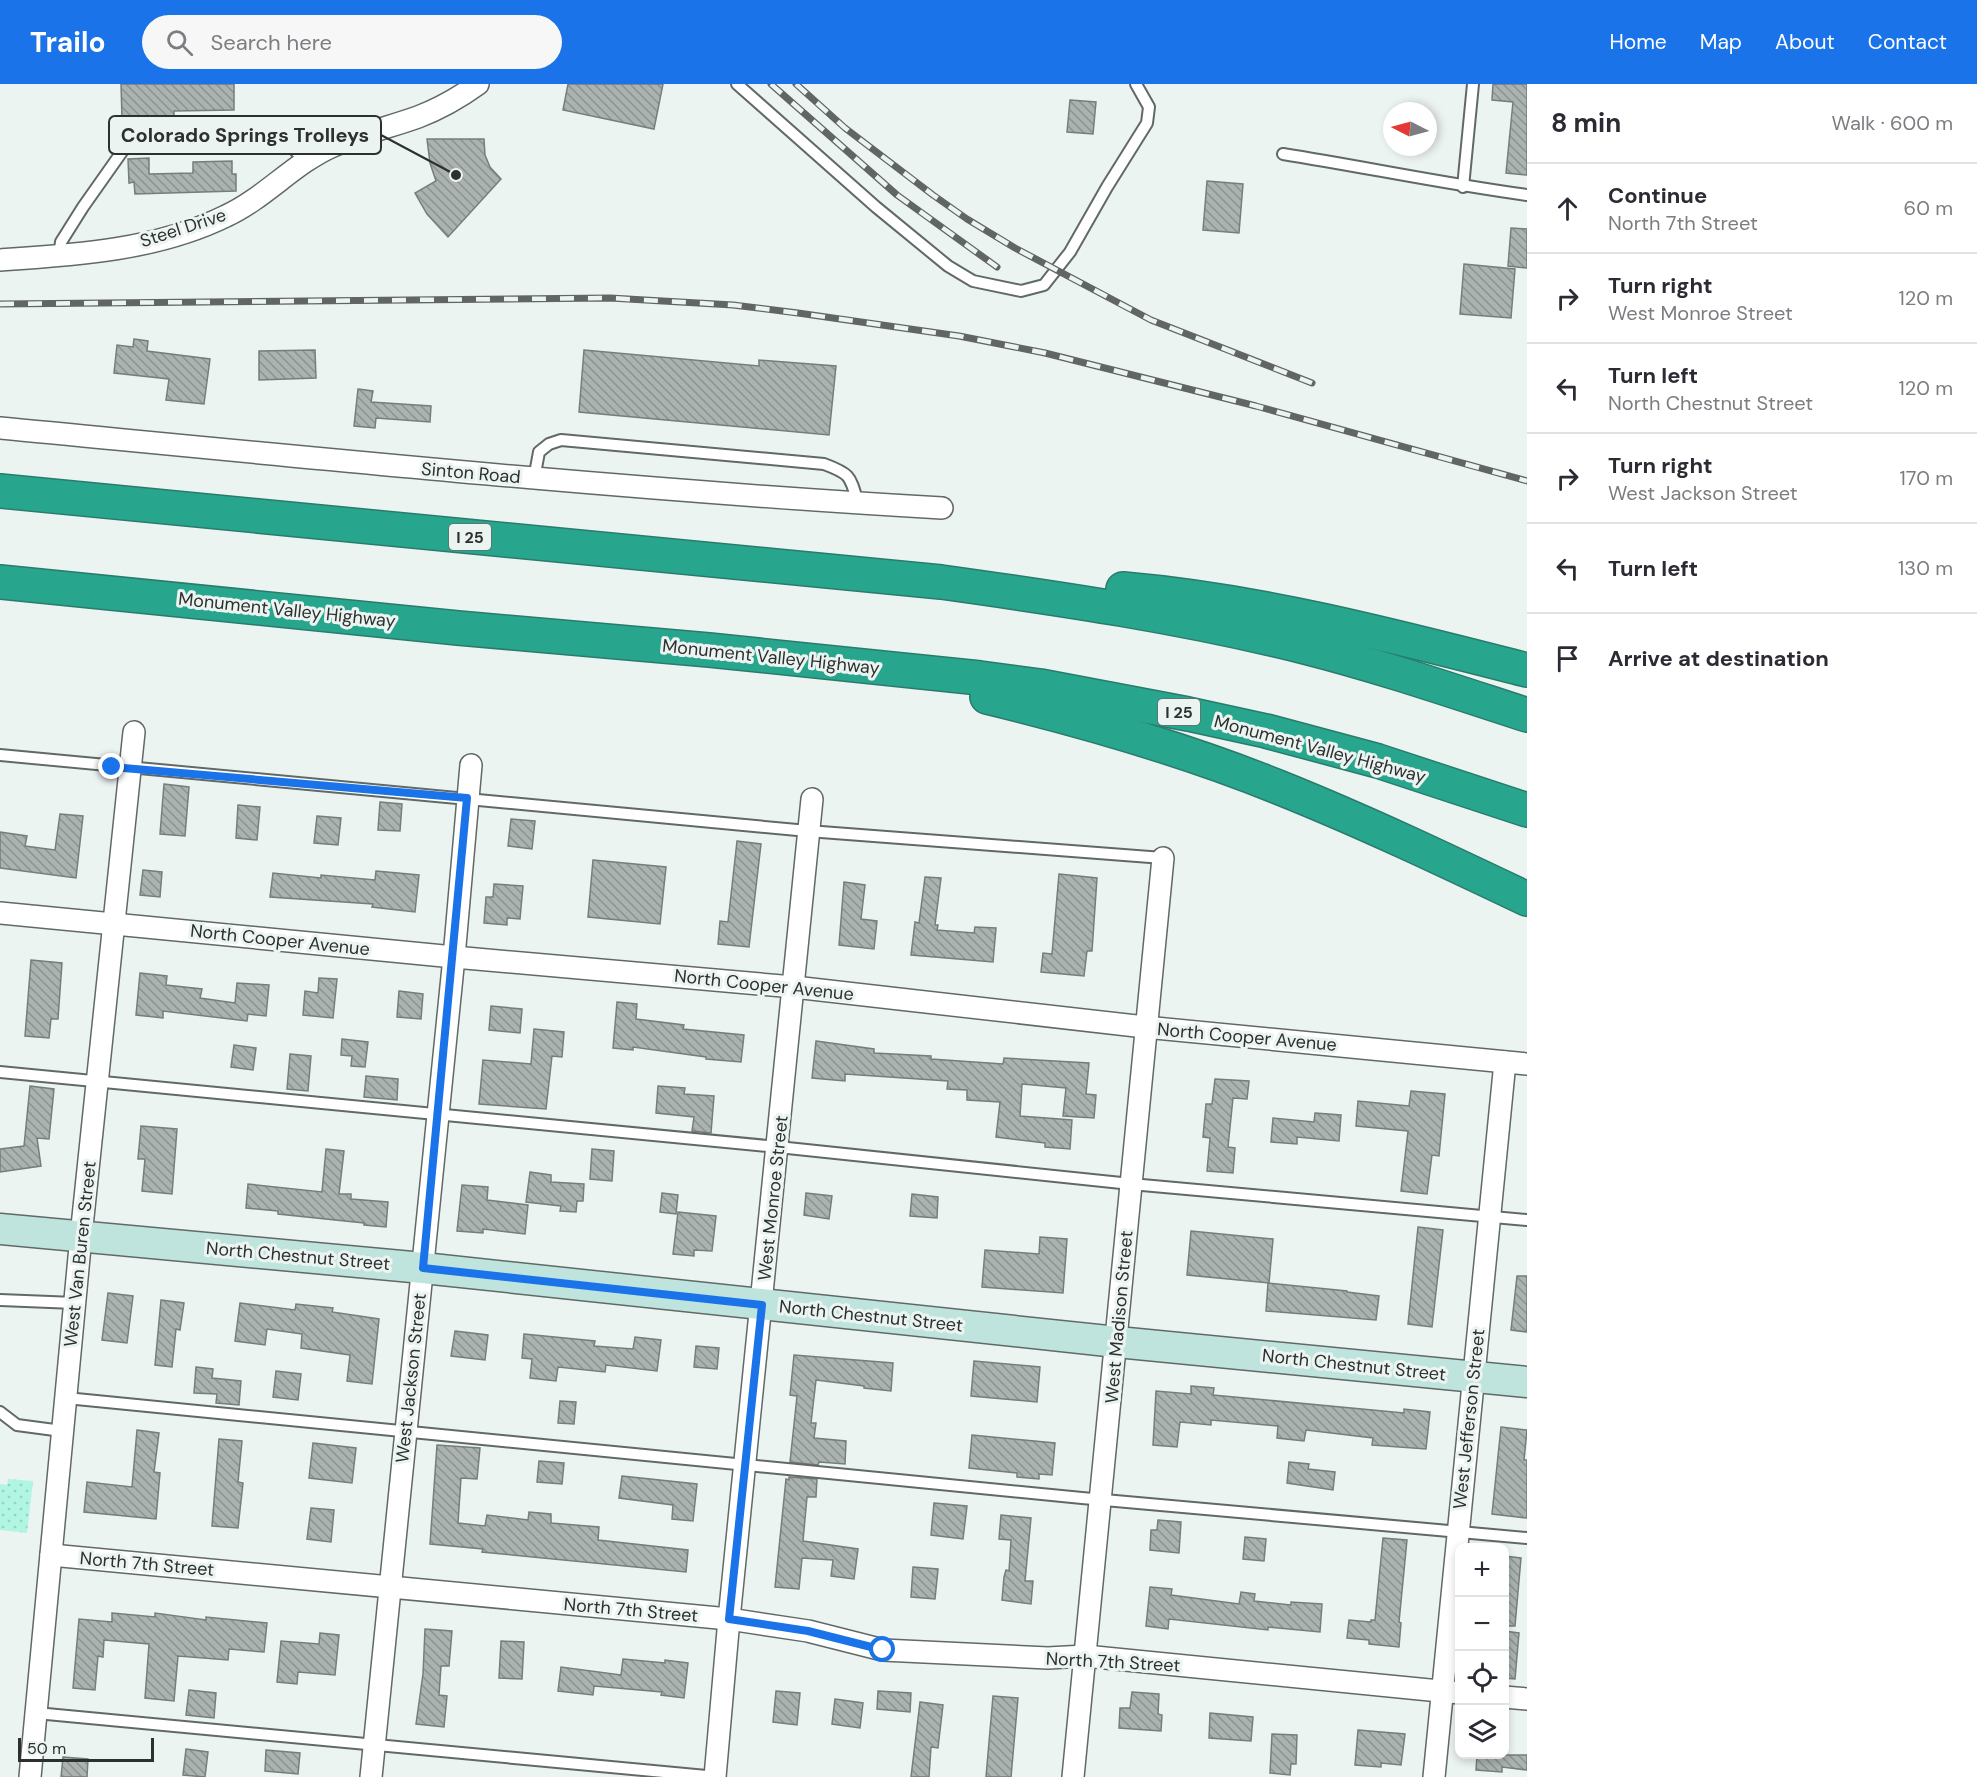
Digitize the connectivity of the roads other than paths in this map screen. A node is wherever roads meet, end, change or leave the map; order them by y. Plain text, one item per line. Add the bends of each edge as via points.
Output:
1 (478, 84) edge
2 (737, 84) edge
3 (1136, 84) edge
4 (1473, 84) edge
5 (1283, 154) dead end
6 (306, 162) junction
7 (1463, 187) junction
8 (1527, 195) edge
9 (59, 256) junction
10 (0, 260) edge
11 (0, 428) edge
12 (534, 479) junction
13 (0, 491) edge
14 (858, 503) junction
15 (942, 508) dead end
16 (0, 582) edge
17 (941, 582) junction
18 (821, 662) junction
19 (1527, 670) edge
20 (1527, 715) edge
21 (134, 732) dead end
22 (0, 755) edge
23 (471, 765) dead end
24 (130, 768) junction
25 (467, 798) junction
26 (812, 799) dead end
27 (1527, 810) edge
28 (808, 831) junction
29 (1163, 858) joint
30 (1527, 899) edge
31 (0, 913) edge
32 (114, 924) junction
33 (454, 957) junction
34 (794, 987) junction
35 (1145, 1027) junction
36 (1504, 1062) junction
37 (1527, 1064) edge
38 (0, 1072) edge
39 (98, 1082) junction
40 (438, 1116) junction
41 (778, 1148) junction
42 (1131, 1184) junction
43 (1490, 1216) junction
44 (1527, 1220) edge
45 (0, 1229) edge
46 (81, 1236) junction
47 (423, 1268) junction
48 (0, 1300) edge
49 (75, 1303) junction
50 (762, 1305) junction
51 (1117, 1342) junction
52 (1474, 1377) junction
53 (1527, 1382) edge
54 (66, 1398) junction
55 (0, 1412) edge
56 (405, 1430) junction
57 (62, 1431) junction
58 (745, 1464) junction
59 (1101, 1500) junction
60 (1458, 1531) junction
61 (1527, 1538) edge
62 (51, 1555) junction
63 (389, 1588) junction
64 (729, 1619) junction
65 (1085, 1656) junction
66 (1451, 1692) edge
67 (1509, 1697) edge
68 (1527, 1699) edge
69 (36, 1713) junction
70 (374, 1744) junction
71 (30, 1777) edge
72 (371, 1777) edge
73 (715, 1777) edge
74 (720, 1777) edge
75 (1073, 1777) edge
76 (1434, 1777) edge

1 - 6 street, Steel Drive via 421,116 332,146
2 - 3 lane via 948,266 974,281 1021,291 1044,285 1070,252 1147,123 1149,107
4 - 7 lane
5 - 7 lane
6 - 9 street, Steel Drive via 227,216 144,243
6 - 9 lane via 286,141 255,134 142,138 126,146 83,207 61,243
7 - 8 lane
9 - 10 street, Steel Drive
11 - 12 street, Sinton Road
12 - 14 street, Sinton Road
12 - 14 lane via 539,452 561,440 824,464 851,478
13 - 17 highway, I 25
14 - 15 street, Sinton Road
16 - 18 highway, Monument Valley Highway / I 25
17 - 19 highway via 1100,587 1233,603 1376,631
17 - 20 highway, I 25 via 1124,609 1293,644 1397,672
18 - 27 highway, Monument Valley Highway / I 25 via 1040,686 1188,714 1322,745
18 - 30 highway via 1002,701 1194,755 1288,791
21 - 24 street, West Van Buren Street
22 - 24 lane
23 - 25 street, West Jackson Street
24 - 25 lane
24 - 32 street, West Van Buren Street
25 - 28 lane
25 - 33 street, West Jackson Street
26 - 28 street, West Monroe Street
28 - 29 lane
28 - 34 street, West Monroe Street
29 - 35 street, West Madison Street
31 - 32 street, North Cooper Avenue
32 - 33 street, North Cooper Avenue
32 - 39 street, West Van Buren Street
33 - 34 street, North Cooper Avenue
33 - 40 street, West Jackson Street
34 - 35 street, North Cooper Avenue
34 - 41 street, West Monroe Street
35 - 36 street, North Cooper Avenue
35 - 42 street, West Madison Street
36 - 37 street, North Cooper Avenue
36 - 43 street, West Jefferson Street
38 - 39 lane
39 - 40 lane
39 - 46 street, West Van Buren Street
40 - 41 lane
40 - 47 street, West Jackson Street
41 - 42 lane
41 - 50 street, West Monroe Street
42 - 43 lane
42 - 51 street, West Madison Street
43 - 44 lane
43 - 52 street, West Jefferson Street
45 - 46 main road, North Chestnut Street
46 - 47 main road, North Chestnut Street
46 - 49 street, West Van Buren Street
47 - 50 main road, North Chestnut Street
47 - 56 street, West Jackson Street
48 - 49 lane
49 - 54 street, West Van Buren Street
50 - 51 main road, North Chestnut Street
50 - 58 street, West Monroe Street
51 - 52 main road, North Chestnut Street
51 - 59 street, West Madison Street
52 - 53 main road, North Chestnut Street
52 - 60 street, West Jefferson Street
54 - 56 lane
54 - 57 street, West Van Buren Street
55 - 57 lane via 17,1425
56 - 58 lane
56 - 63 street, West Jackson Street
57 - 62 street, West Van Buren Street
58 - 59 lane
58 - 64 street, West Monroe Street
59 - 60 lane
59 - 65 street, West Madison Street
60 - 61 lane
60 - 66 street, West Jefferson Street
62 - 63 street, North 7th Street
62 - 69 street, West Van Buren Street
63 - 64 street, North 7th Street
63 - 70 street, West Jackson Street
64 - 65 street, North 7th Street via 808,1631 883,1650 1048,1658
64 - 73 street, West Monroe Street
65 - 66 street, North 7th Street
65 - 75 street, West Madison Street
66 - 76 street, West Jefferson Street
67 - 68 street
69 - 70 lane
69 - 71 street, West Van Buren Street
70 - 72 street, West Jackson Street
70 - 73 lane
73 - 74 lane

